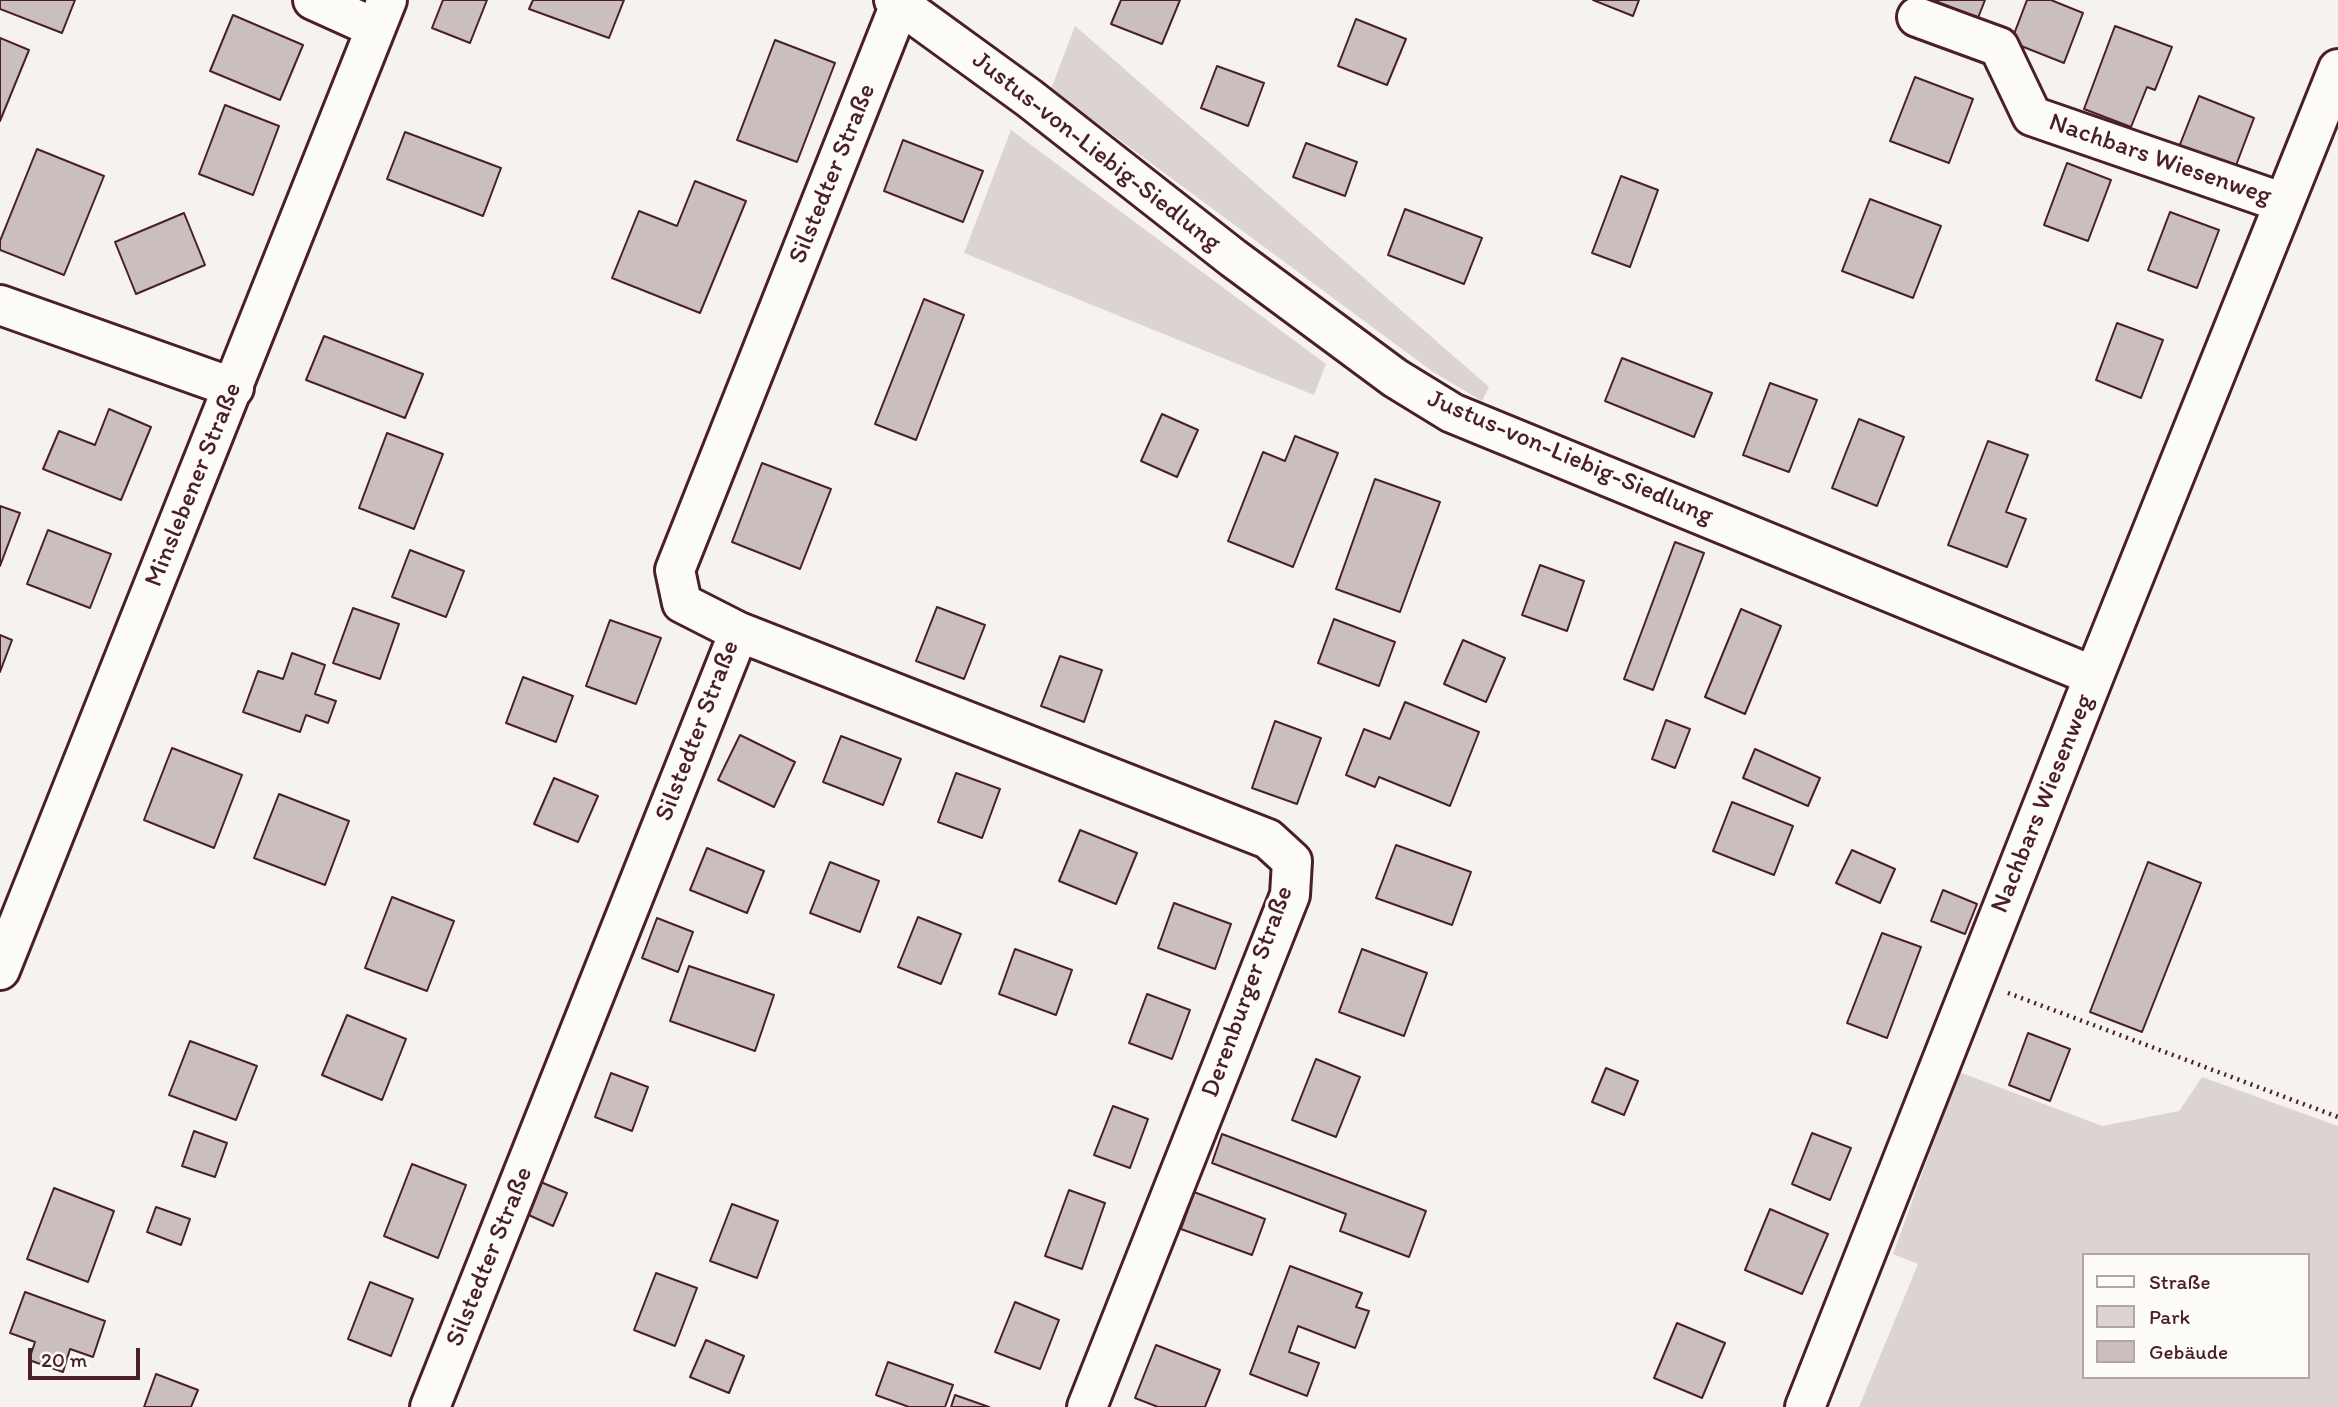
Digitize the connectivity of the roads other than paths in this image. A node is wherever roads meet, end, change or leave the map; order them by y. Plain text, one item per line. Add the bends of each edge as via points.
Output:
1 (313, 0) edge
2 (897, 2) edge
3 (381, 14) edge
4 (1917, 17) dead end
5 (2338, 68) edge
6 (2284, 203) junction
7 (0, 305) edge
8 (234, 388) junction
9 (738, 632) junction
10 (2094, 676) junction
11 (0, 970) edge
12 (430, 1407) edge
13 (1087, 1407) edge
14 (1805, 1407) edge

1 - 3 street
2 - 9 street, Silstedter Straße via 675,570 682,603
2 - 10 street, Justus-von-Liebig-Siedlung via 1395,379 1452,413
3 - 8 street, Minslebener Straße
4 - 6 street, Nachbars Wiesenweg via 1999,47 2032,116
5 - 6 street, Nachbars Wiesenweg
6 - 10 street, Nachbars Wiesenweg
7 - 8 street
8 - 11 street, Minslebener Straße
9 - 12 street, Silstedter Straße
9 - 13 street, Derenburger Straße via 1268,839 1292,860 1290,895
10 - 14 street, Nachbars Wiesenweg

